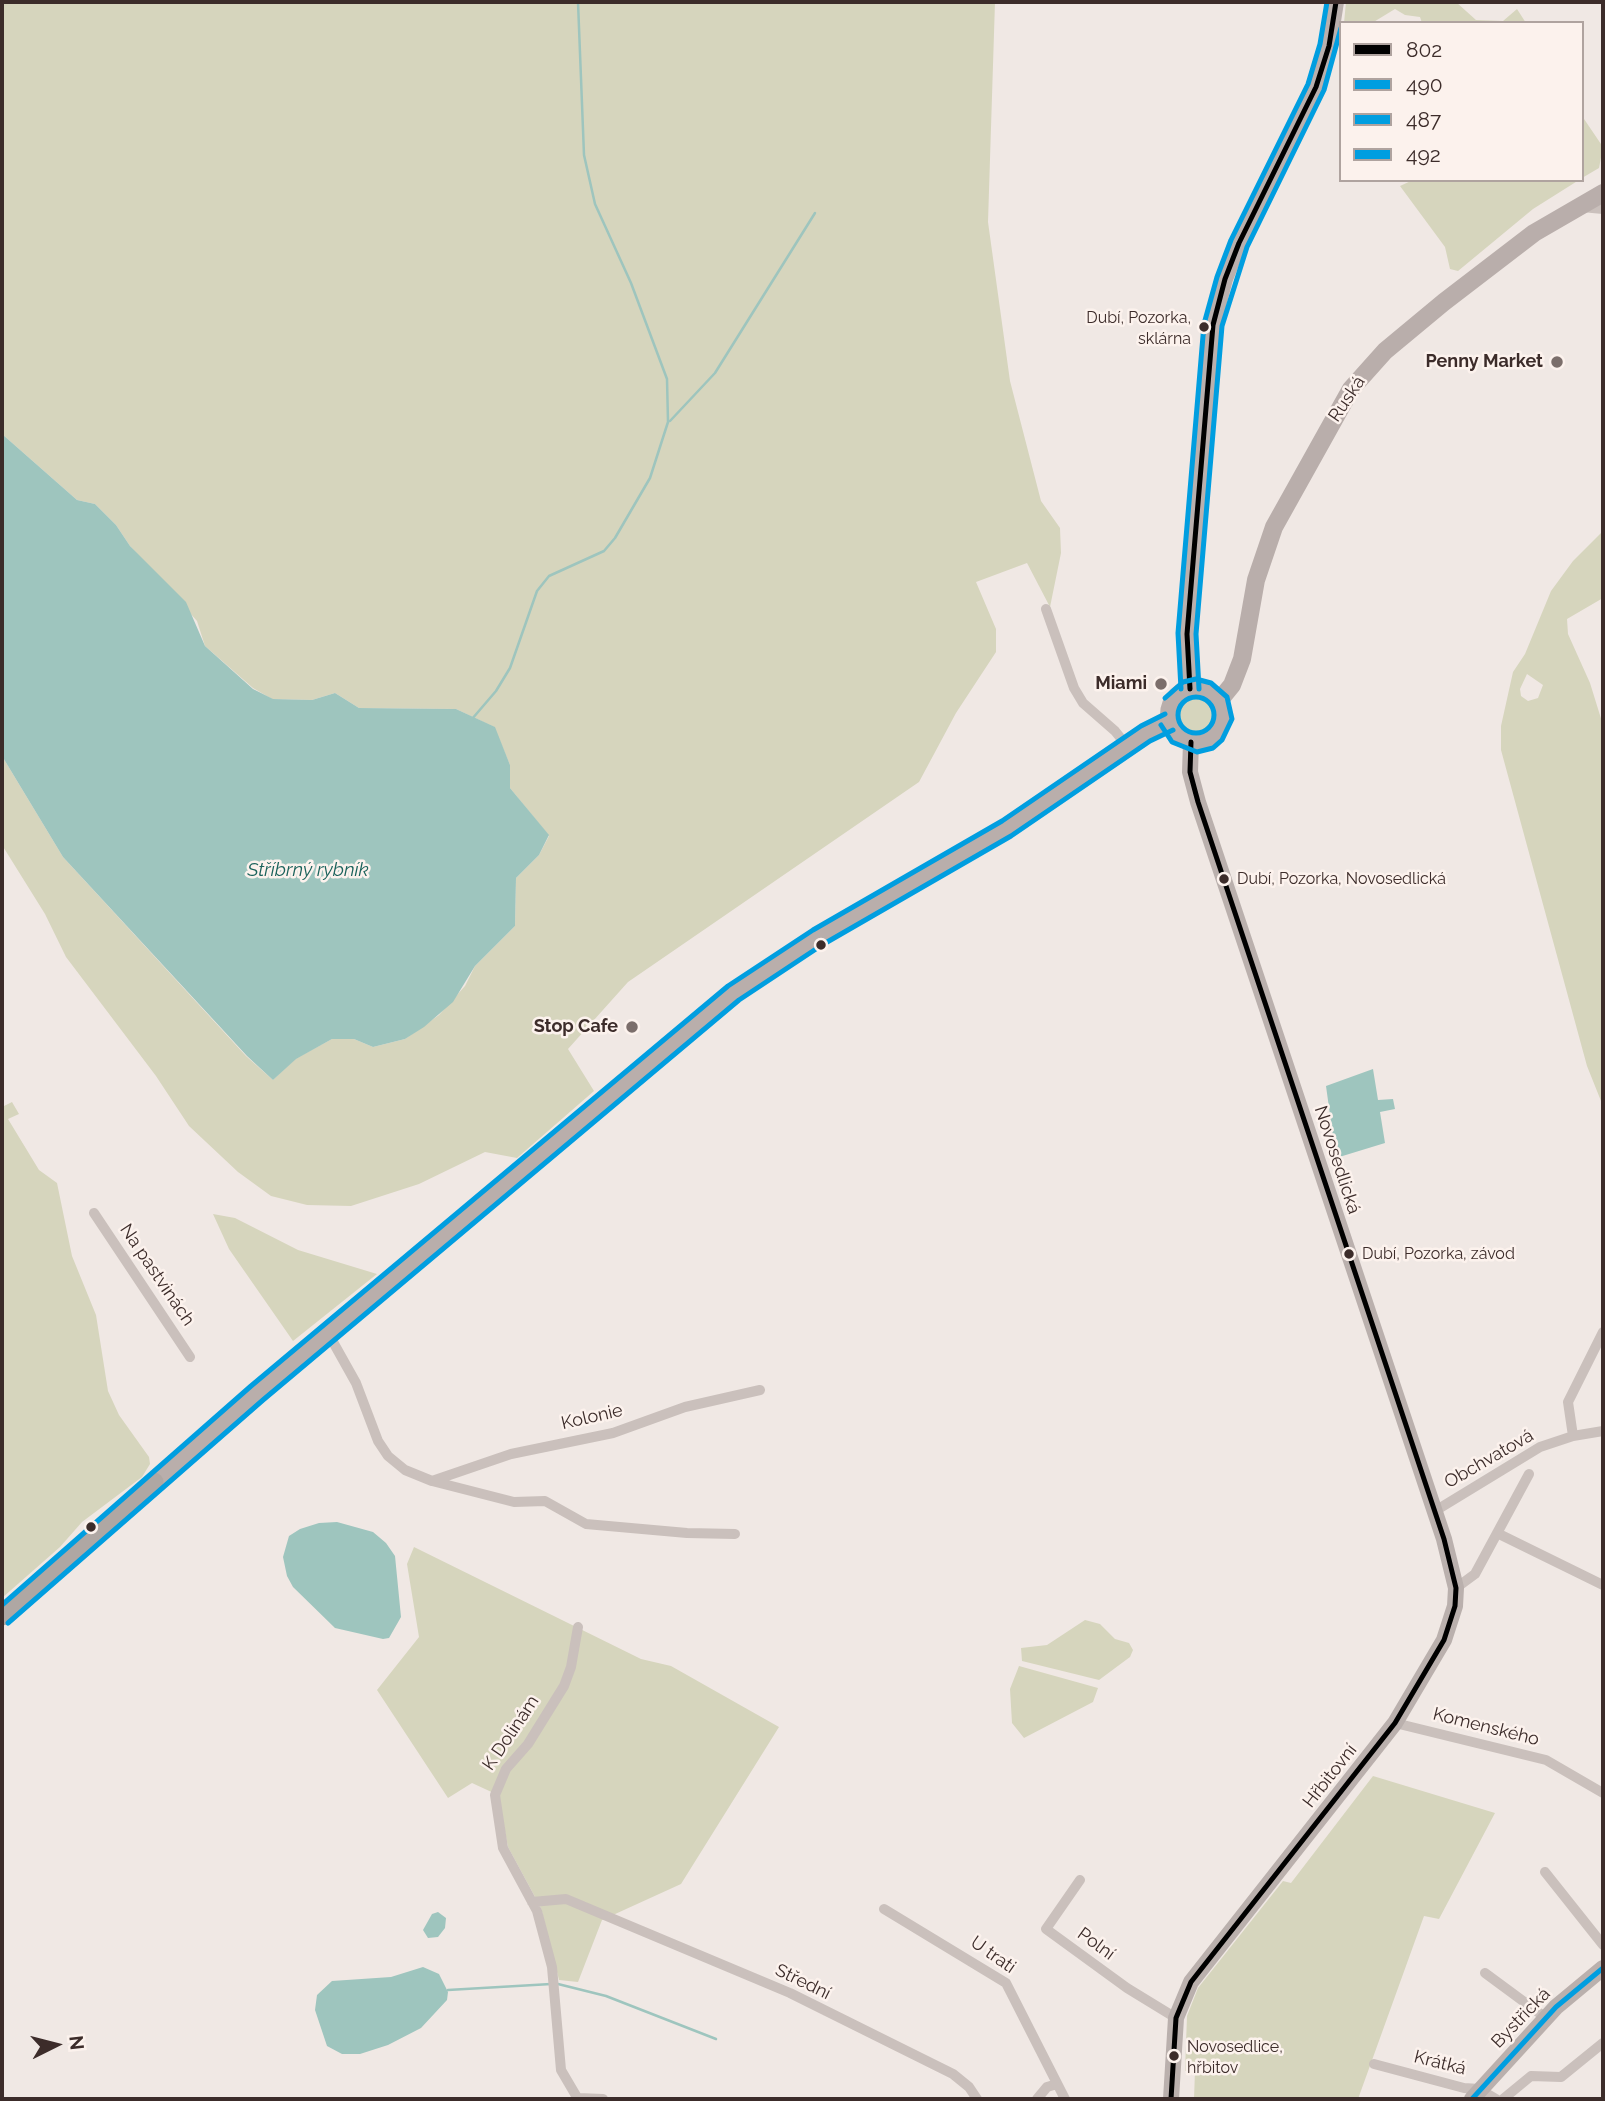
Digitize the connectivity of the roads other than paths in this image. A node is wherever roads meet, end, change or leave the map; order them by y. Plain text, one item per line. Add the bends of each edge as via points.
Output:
1 (1336, 2) edge
2 (1603, 194) edge
3 (1576, 206) junction
4 (1603, 209) edge
5 (1046, 609) dead end
6 (1190, 689) junction
7 (1219, 701) junction
8 (1170, 722) junction
9 (1192, 742) junction
10 (1127, 746) junction
11 (94, 1213) dead end
12 (1603, 1332) edge
13 (328, 1333) junction
14 (190, 1357) dead end
15 (760, 1390) dead end
16 (1603, 1430) edge
17 (1573, 1436) junction
18 (1530, 1474) dead end
19 (432, 1481) junction
20 (155, 1482) junction
21 (1435, 1511) junction
22 (1497, 1533) junction
23 (735, 1534) dead end
24 (1603, 1585) edge
25 (1456, 1588) junction
26 (2, 1608) edge
27 (2, 1616) edge
28 (578, 1627) dead end
29 (1395, 1723) junction
30 (1603, 1793) edge
31 (1545, 1872) dead end
32 (1080, 1880) dead end
33 (532, 1902) junction
34 (884, 1909) dead end
35 (1603, 1945) edge
36 (1603, 1968) edge
37 (1485, 1973) dead end
38 (1176, 2018) junction
39 (1546, 2018) junction
40 (1603, 2043) edge
41 (1374, 2064) dead end
42 (1056, 2084) junction
43 (1476, 2094) edge
44 (578, 2099) edge
45 (603, 2099) edge
46 (977, 2099) edge
47 (1037, 2099) edge
48 (1065, 2099) edge
49 (1171, 2099) edge
50 (1496, 2099) edge
51 (1503, 2099) edge

1 - 6 street via 1316,88 1239,243 1213,325 1186,634
2 - 3 main road, Ruská
3 - 4 street
3 - 7 main road, Ruská via 1534,233 1410,330 1351,390 1274,527 1258,572 1242,659 1233,685
5 - 10 street via 1074,688
6 - 7 main road via 1208,691
6 - 8 main road via 1174,699
7 - 9 main road via 1221,727 1209,740
8 - 9 main road via 1177,735
8 - 10 main road
9 - 21 street, Novosedlická via 1190,772 1201,812
10 - 13 main road via 1007,828 827,932 734,993
11 - 14 street, Na pastvinách
12 - 17 street via 1568,1402
13 - 19 street via 388,1456 405,1470
13 - 20 main road
15 - 19 street, Kolonie via 685,1407 613,1433 511,1454
16 - 17 street, Obchvatová
17 - 21 street, Obchvatová via 1517,1458
18 - 22 street
19 - 23 street via 513,1503 545,1502 586,1524
20 - 26 highway via 122,1504
20 - 27 highway
21 - 25 street, Novosedlická
22 - 24 street
22 - 25 street via 1475,1574
25 - 29 street, Hřbitovní via 1444,1640
28 - 33 street, K Dolinám via 564,1686 528,1744 506,1769 495,1795 503,1848
29 - 30 street, Komenského via 1546,1760
29 - 38 street, Hřbitovní via 1210,1955 1191,1982
31 - 35 street
32 - 38 street, Polní via 1046,1929
33 - 44 street, K Dolinám via 552,1967 561,2070
33 - 46 street, Střední via 566,1899 790,1993 940,2067 962,2080
34 - 42 street, U trati via 1006,1983
36 - 39 street, Bystřická
37 - 39 street
38 - 49 street, Hřbitovní
39 - 43 street, Bystřická
40 - 51 street via 1562,2077 1531,2076
41 - 43 street, Krátká
42 - 47 street
42 - 48 street, U trati
43 - 50 street, Krátká
44 - 45 street

